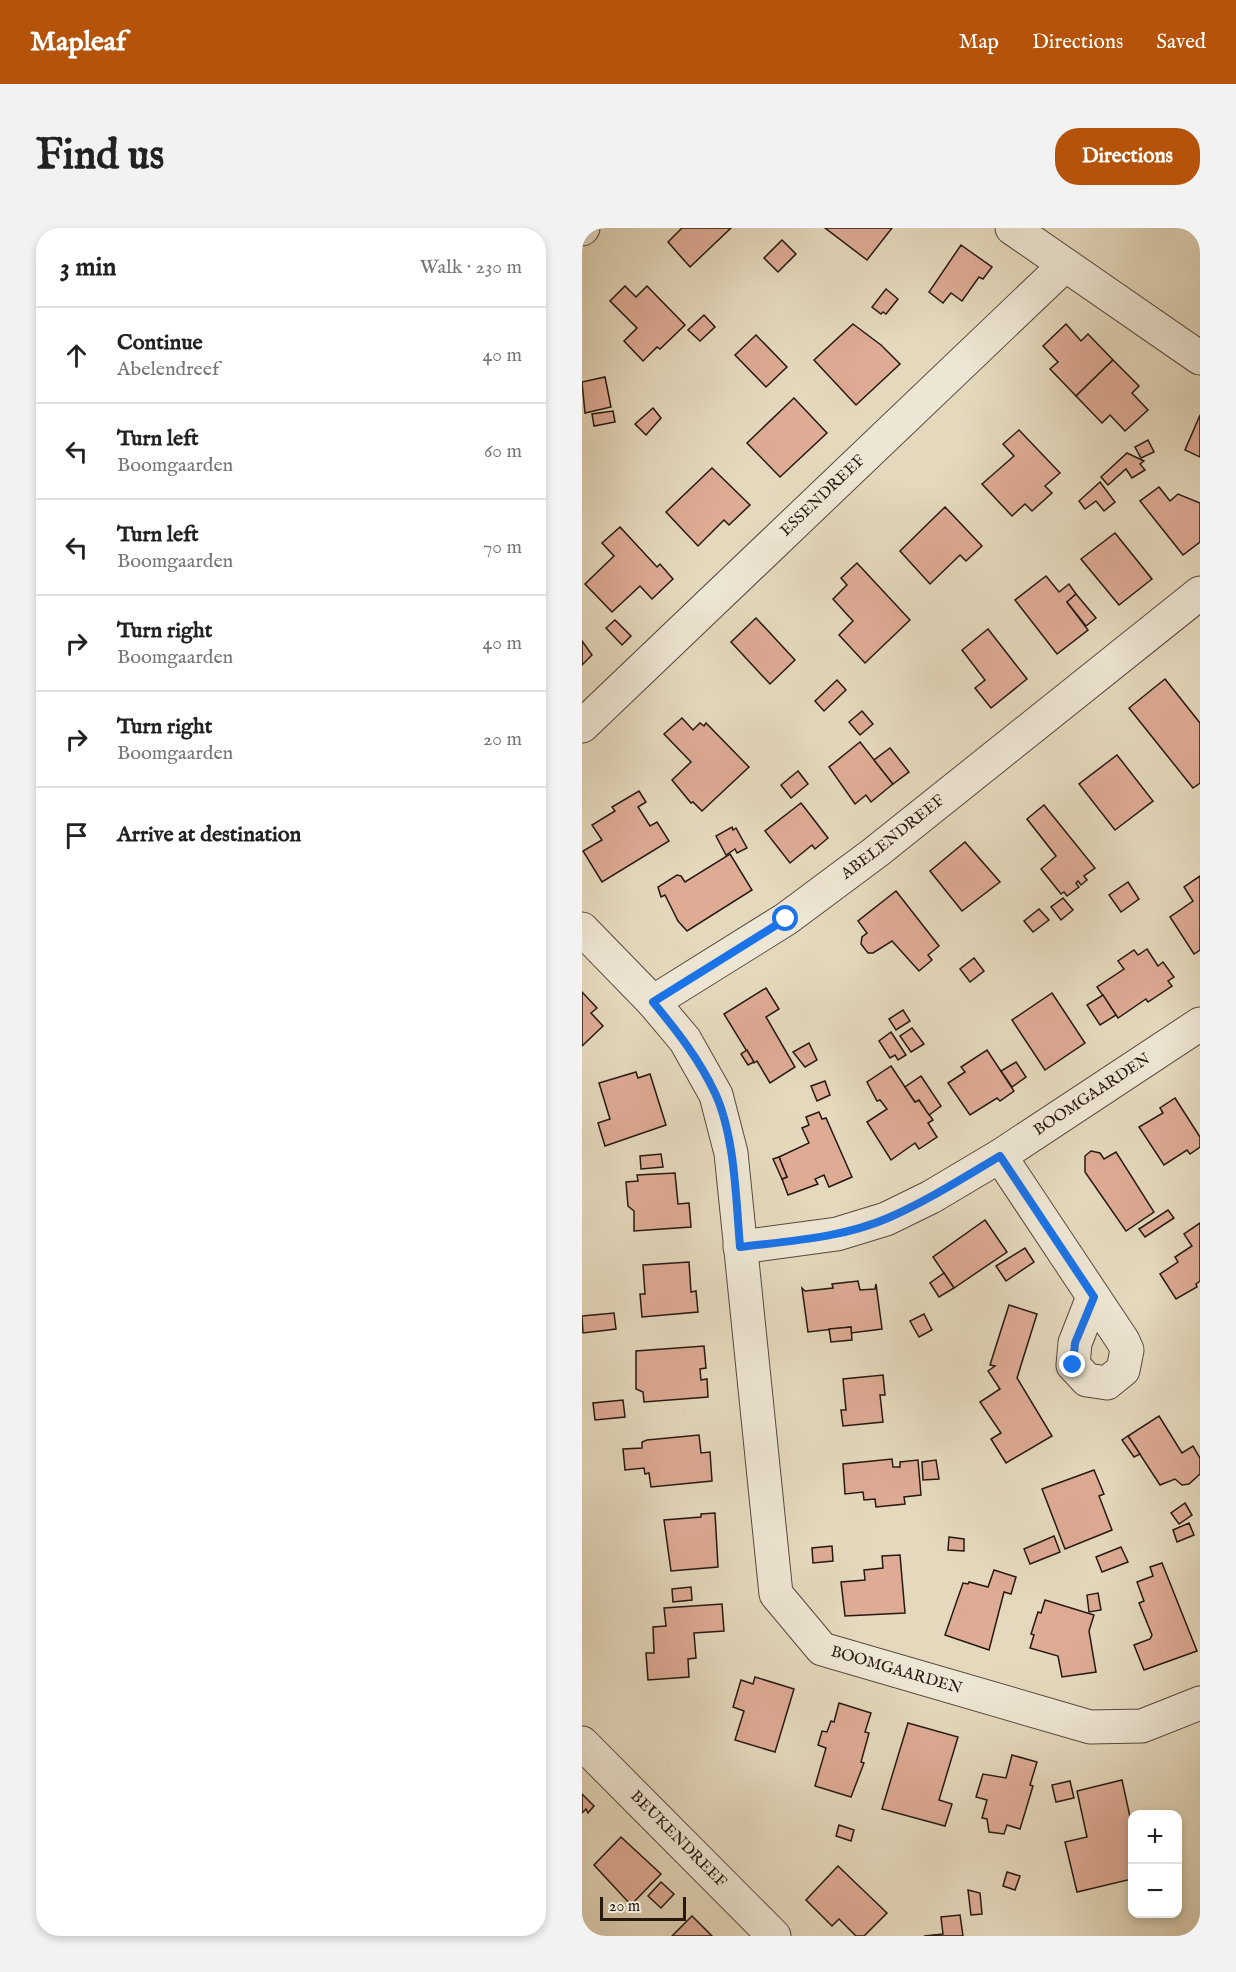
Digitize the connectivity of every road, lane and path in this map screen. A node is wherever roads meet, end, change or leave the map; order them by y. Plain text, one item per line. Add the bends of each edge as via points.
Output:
1 (1012, 228) edge
2 (1064, 266) junction
3 (1200, 358) edge
4 (1200, 593) edge
5 (582, 726) edge
6 (582, 929) edge
7 (653, 1002) junction
8 (1192, 1029) edge
9 (1000, 1156) junction
10 (740, 1247) junction
11 (1094, 1297) dead end
12 (1200, 1703) edge
13 (582, 1743) edge
14 (774, 1936) edge

1 - 2 street
2 - 3 street
2 - 5 street, ESSENDREEF
4 - 7 street, ABELENDREEF via 867,859 786,919
6 - 7 street
7 - 10 street, BOOMGAARDEN via 685,1040 716,1095 731,1153
8 - 9 street, BOOMGAARDEN
9 - 10 street, BOOMGAARDEN via 886,1219 837,1234
9 - 11 street
10 - 12 street, BOOMGAARDEN via 776,1594 822,1648 1090,1726 1142,1726
13 - 14 street, BEUKENDREEF

